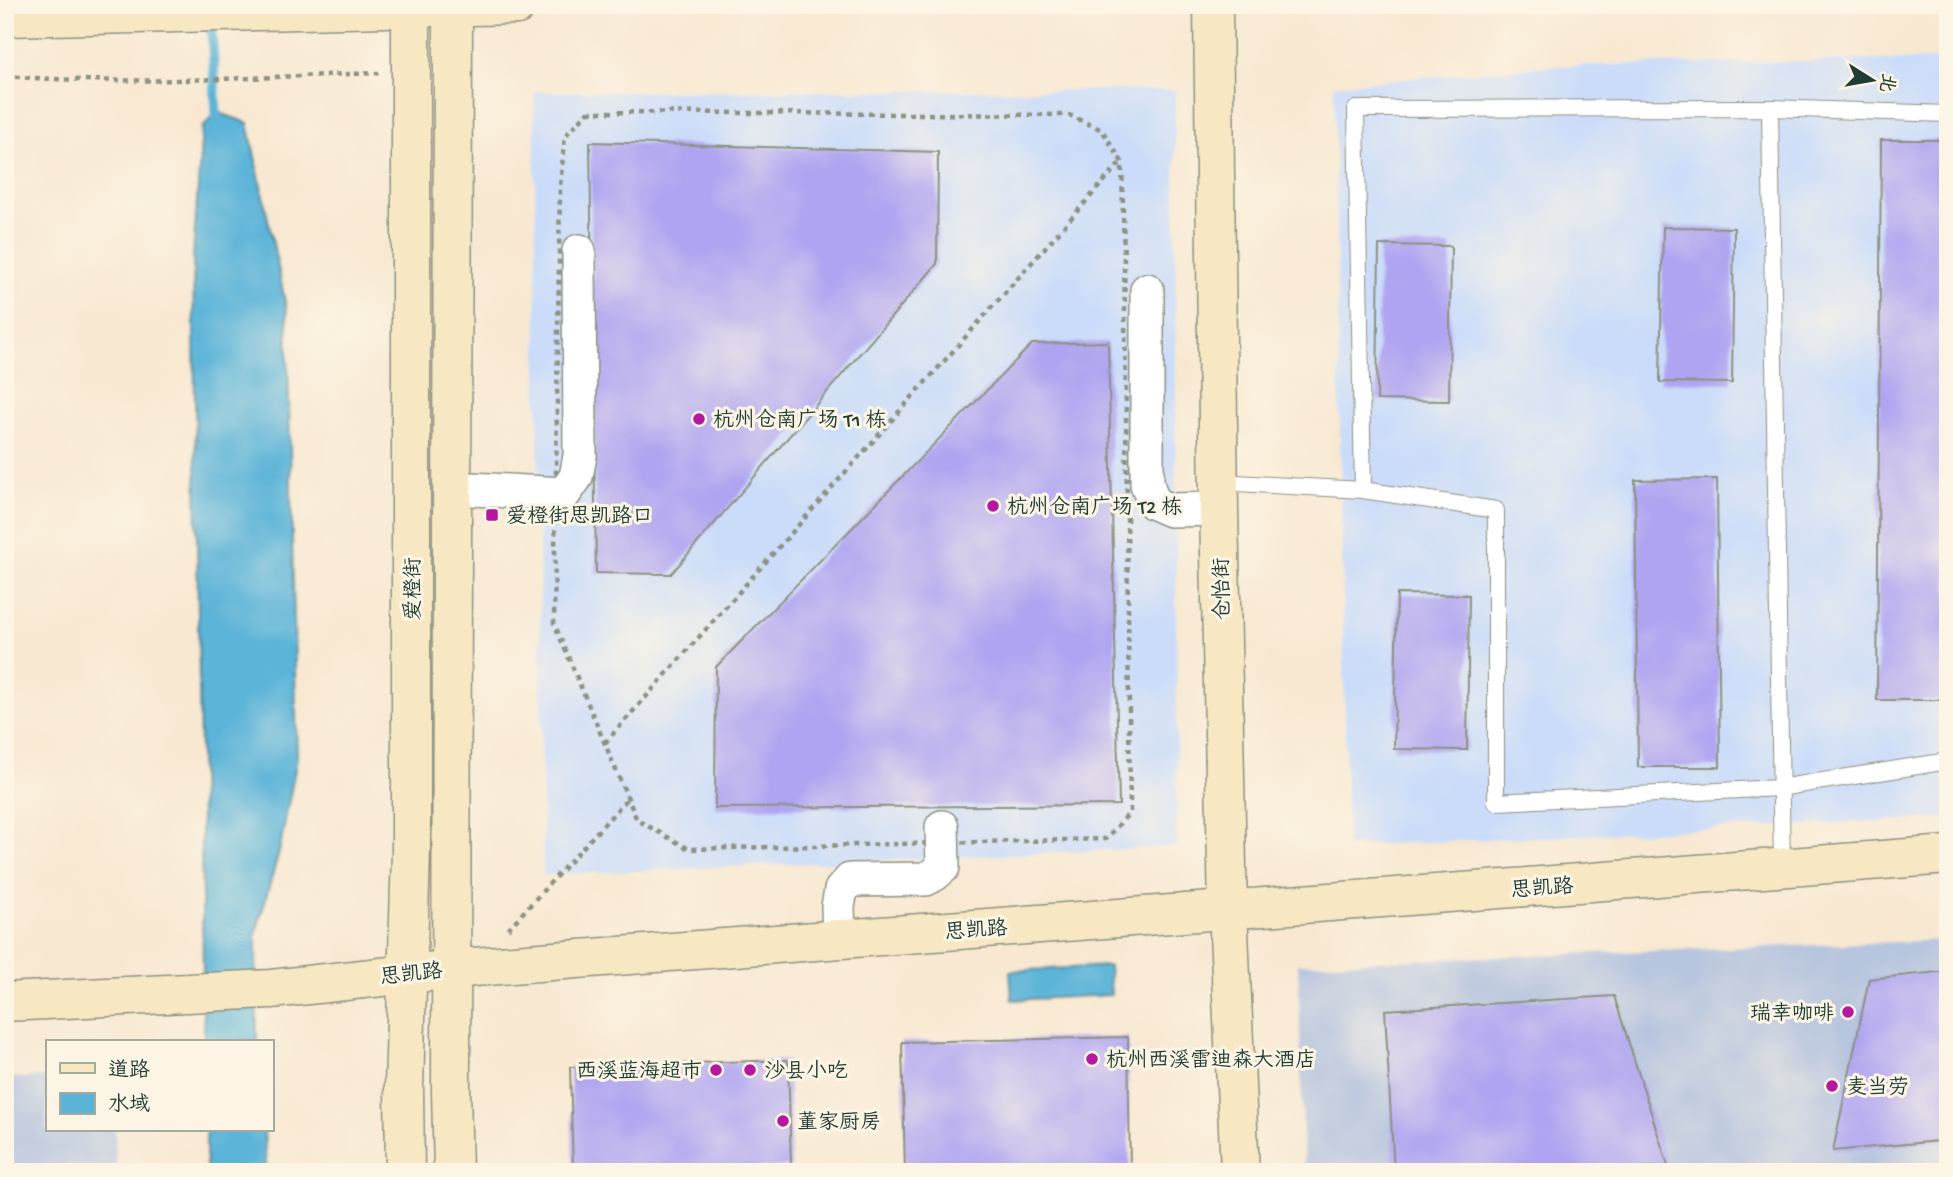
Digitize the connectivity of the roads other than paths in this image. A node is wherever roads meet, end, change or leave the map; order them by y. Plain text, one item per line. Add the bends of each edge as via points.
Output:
1 (517, 5) edge
2 (1213, 5) edge
3 (453, 6) edge
4 (411, 7) edge
5 (5, 18) edge
6 (1770, 108) junction
7 (1948, 114) edge
8 (579, 251) dead end
9 (1147, 290) dead end
10 (453, 488) junction
11 (1363, 490) junction
12 (1219, 496) junction
13 (1948, 761) edge
14 (1779, 788) junction
15 (942, 835) road end
16 (1948, 855) edge
17 (1782, 868) junction
18 (1228, 910) junction
19 (839, 939) junction
20 (462, 968) junction
21 (408, 974) junction
22 (5, 1002) edge
23 (405, 1172) edge
24 (453, 1172) edge
25 (1240, 1172) edge

1 - 3 street
2 - 12 street, 仓怡街
3 - 4 street
3 - 10 street, 爱橙街
4 - 5 street
4 - 21 street, 爱橙街
6 - 7 lane
6 - 11 lane via 1356,108
6 - 14 lane
8 - 10 street via 580,456 576,477 564,494
9 - 12 street via 1147,484 1154,503 1170,510
10 - 20 street, 爱橙街
11 - 12 lane
11 - 14 lane via 1496,510 1496,802
12 - 18 street, 仓怡街
13 - 14 lane
14 - 17 lane
15 - 19 street via 943,867 926,879 850,880 841,890 838,906
16 - 17 street, 思凯路
17 - 18 street, 思凯路
18 - 19 street, 思凯路
18 - 25 street, 仓怡街
19 - 20 street, 思凯路
20 - 21 street, 思凯路
20 - 24 street, 爱橙街 via 451,1091
21 - 22 street, 思凯路 via 271,989
21 - 23 street, 爱橙街

